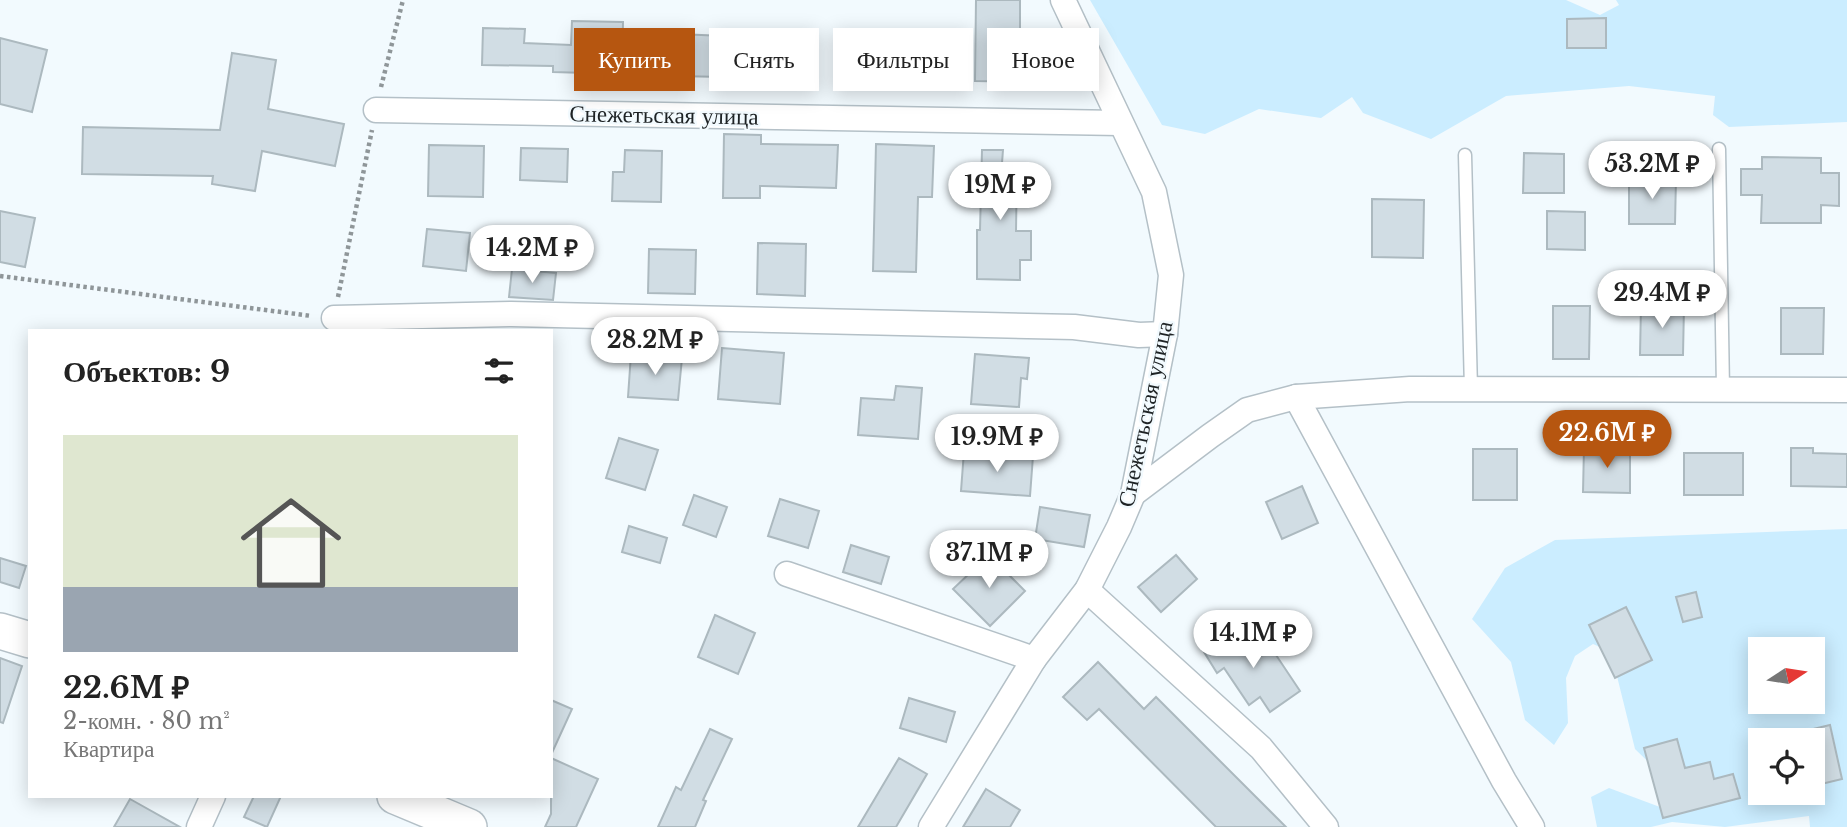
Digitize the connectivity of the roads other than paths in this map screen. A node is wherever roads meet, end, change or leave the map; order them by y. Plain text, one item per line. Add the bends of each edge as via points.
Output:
1 (1063, 0) edge
2 (376, 110) road end
3 (1120, 123) junction
4 (1719, 149) dead end
5 (1465, 155) dead end
6 (334, 318) road end
7 (510, 322) edge
8 (1165, 334) junction
9 (1471, 389) junction
10 (1723, 389) junction
11 (1847, 390) edge
12 (1296, 397) junction
13 (1133, 494) junction
14 (787, 574) dead end
15 (1087, 590) junction
16 (0, 631) edge
17 (28, 639) edge
18 (1034, 659) junction
19 (212, 798) edge
20 (400, 798) edge
21 (200, 827) edge
22 (469, 827) edge
23 (931, 827) edge
24 (1326, 827) edge
25 (1532, 827) edge

1 - 3 street, Снежетьская улица
2 - 3 street, Снежетьская улица
3 - 8 street, Снежетьская улица via 1154,192 1171,275
4 - 10 lane
5 - 9 lane
6 - 7 street
7 - 8 street via 1074,327
8 - 13 street, Снежетьская улица
9 - 10 street
9 - 12 street
10 - 11 street
12 - 13 street via 1247,410
12 - 25 street
13 - 15 street, Снежетьская улица
14 - 18 street
15 - 18 street, Снежетьская улица
15 - 24 street via 1261,748
16 - 17 street
18 - 23 street, Снежетьская улица
19 - 21 street
20 - 22 street

